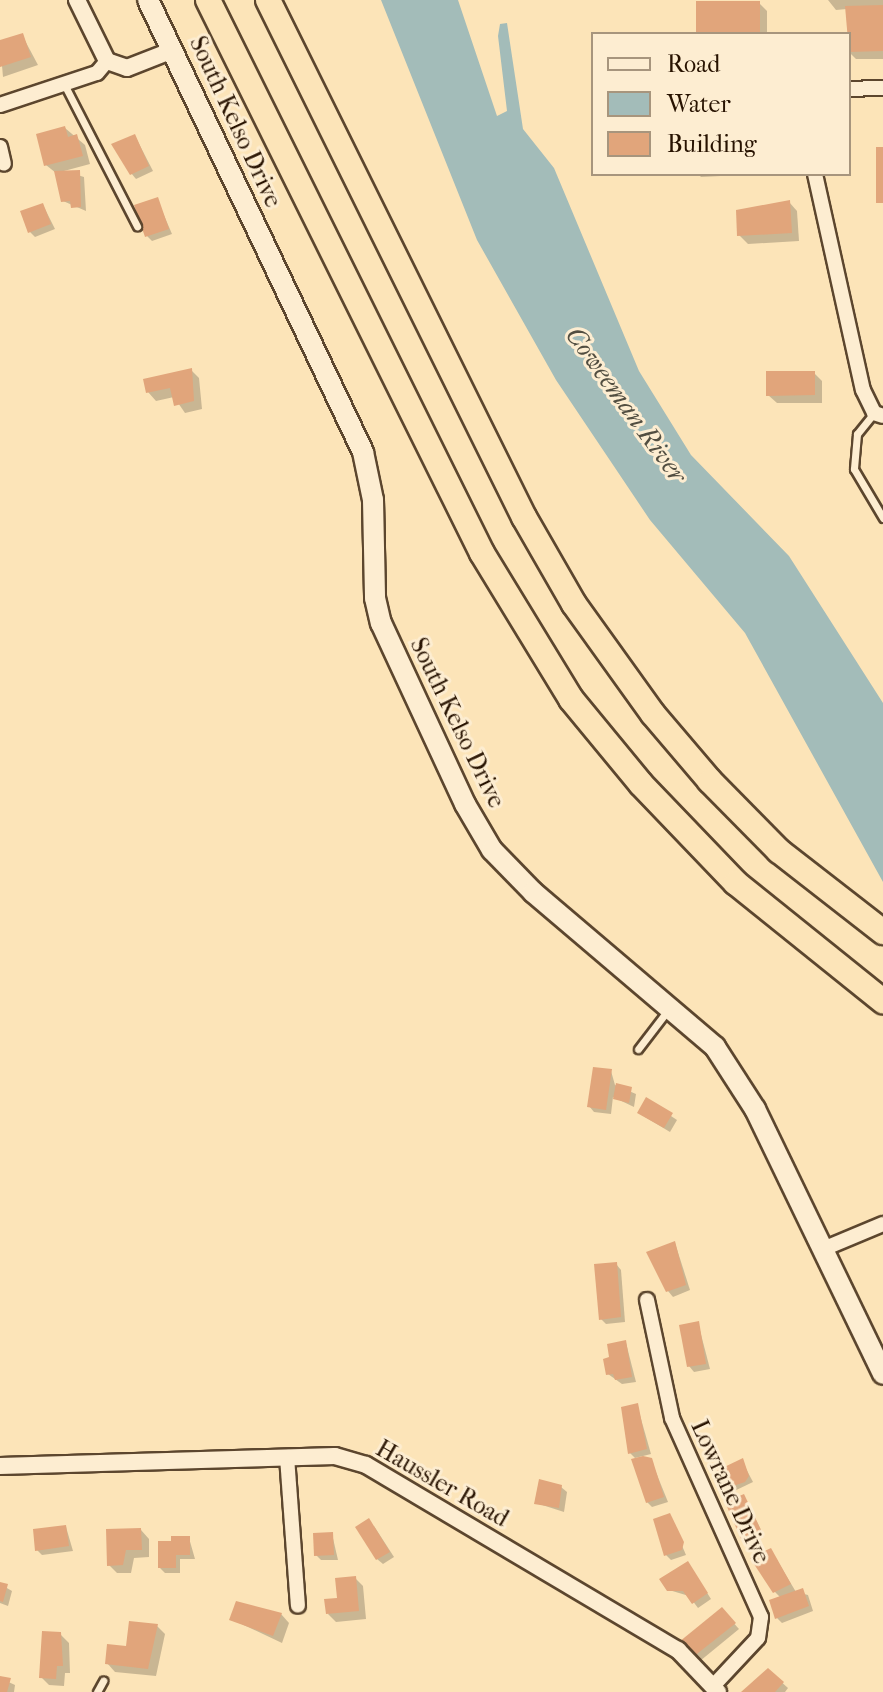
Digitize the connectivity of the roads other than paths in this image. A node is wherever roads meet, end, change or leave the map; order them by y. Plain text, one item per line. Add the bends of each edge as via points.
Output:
1 (77, 0) edge
2 (148, 0) edge
3 (208, 0) edge
4 (268, 0) edge
5 (173, 50) junction
6 (107, 61) junction
7 (64, 84) junction
8 (883, 88) edge
9 (851, 89) edge
10 (0, 105) edge
11 (0, 147) edge
12 (4, 164) dead end
13 (815, 176) edge
14 (137, 226) dead end
15 (878, 414) edge
16 (883, 518) edge
17 (876, 927) edge
18 (883, 1001) edge
19 (671, 1006) junction
20 (638, 1049) dead end
21 (883, 1224) edge
22 (823, 1249) junction
23 (647, 1300) dead end
24 (883, 1374) edge
25 (287, 1457) junction
26 (0, 1466) edge
27 (298, 1606) dead end
28 (103, 1681) dead end
29 (716, 1688) edge
30 (97, 1692) edge

1 - 6 street
2 - 5 main road, South Kelso Drive
3 - 18 highway via 482,553 571,699 624,765 736,883
4 - 17 highway via 524,517 574,604 710,781 779,851
5 - 6 street via 127,68
5 - 19 main road, South Kelso Drive via 363,452 373,500 375,598 381,623 465,804 492,850 517,876
6 - 7 street via 97,73
7 - 10 street
7 - 14 lane
8 - 9 street
11 - 12 street
13 - 15 street via 863,390
15 - 16 lane via 857,434 854,469
19 - 20 lane
19 - 22 main road, South Kelso Drive via 715,1047 755,1109
21 - 22 street
22 - 24 main road, South Kelso Drive
23 - 29 street, Lowrane Drive via 672,1418 761,1617 758,1638
25 - 26 street, Haussler Road
25 - 27 street
25 - 29 street, Haussler Road via 335,1456 366,1465 678,1650
28 - 30 lane

